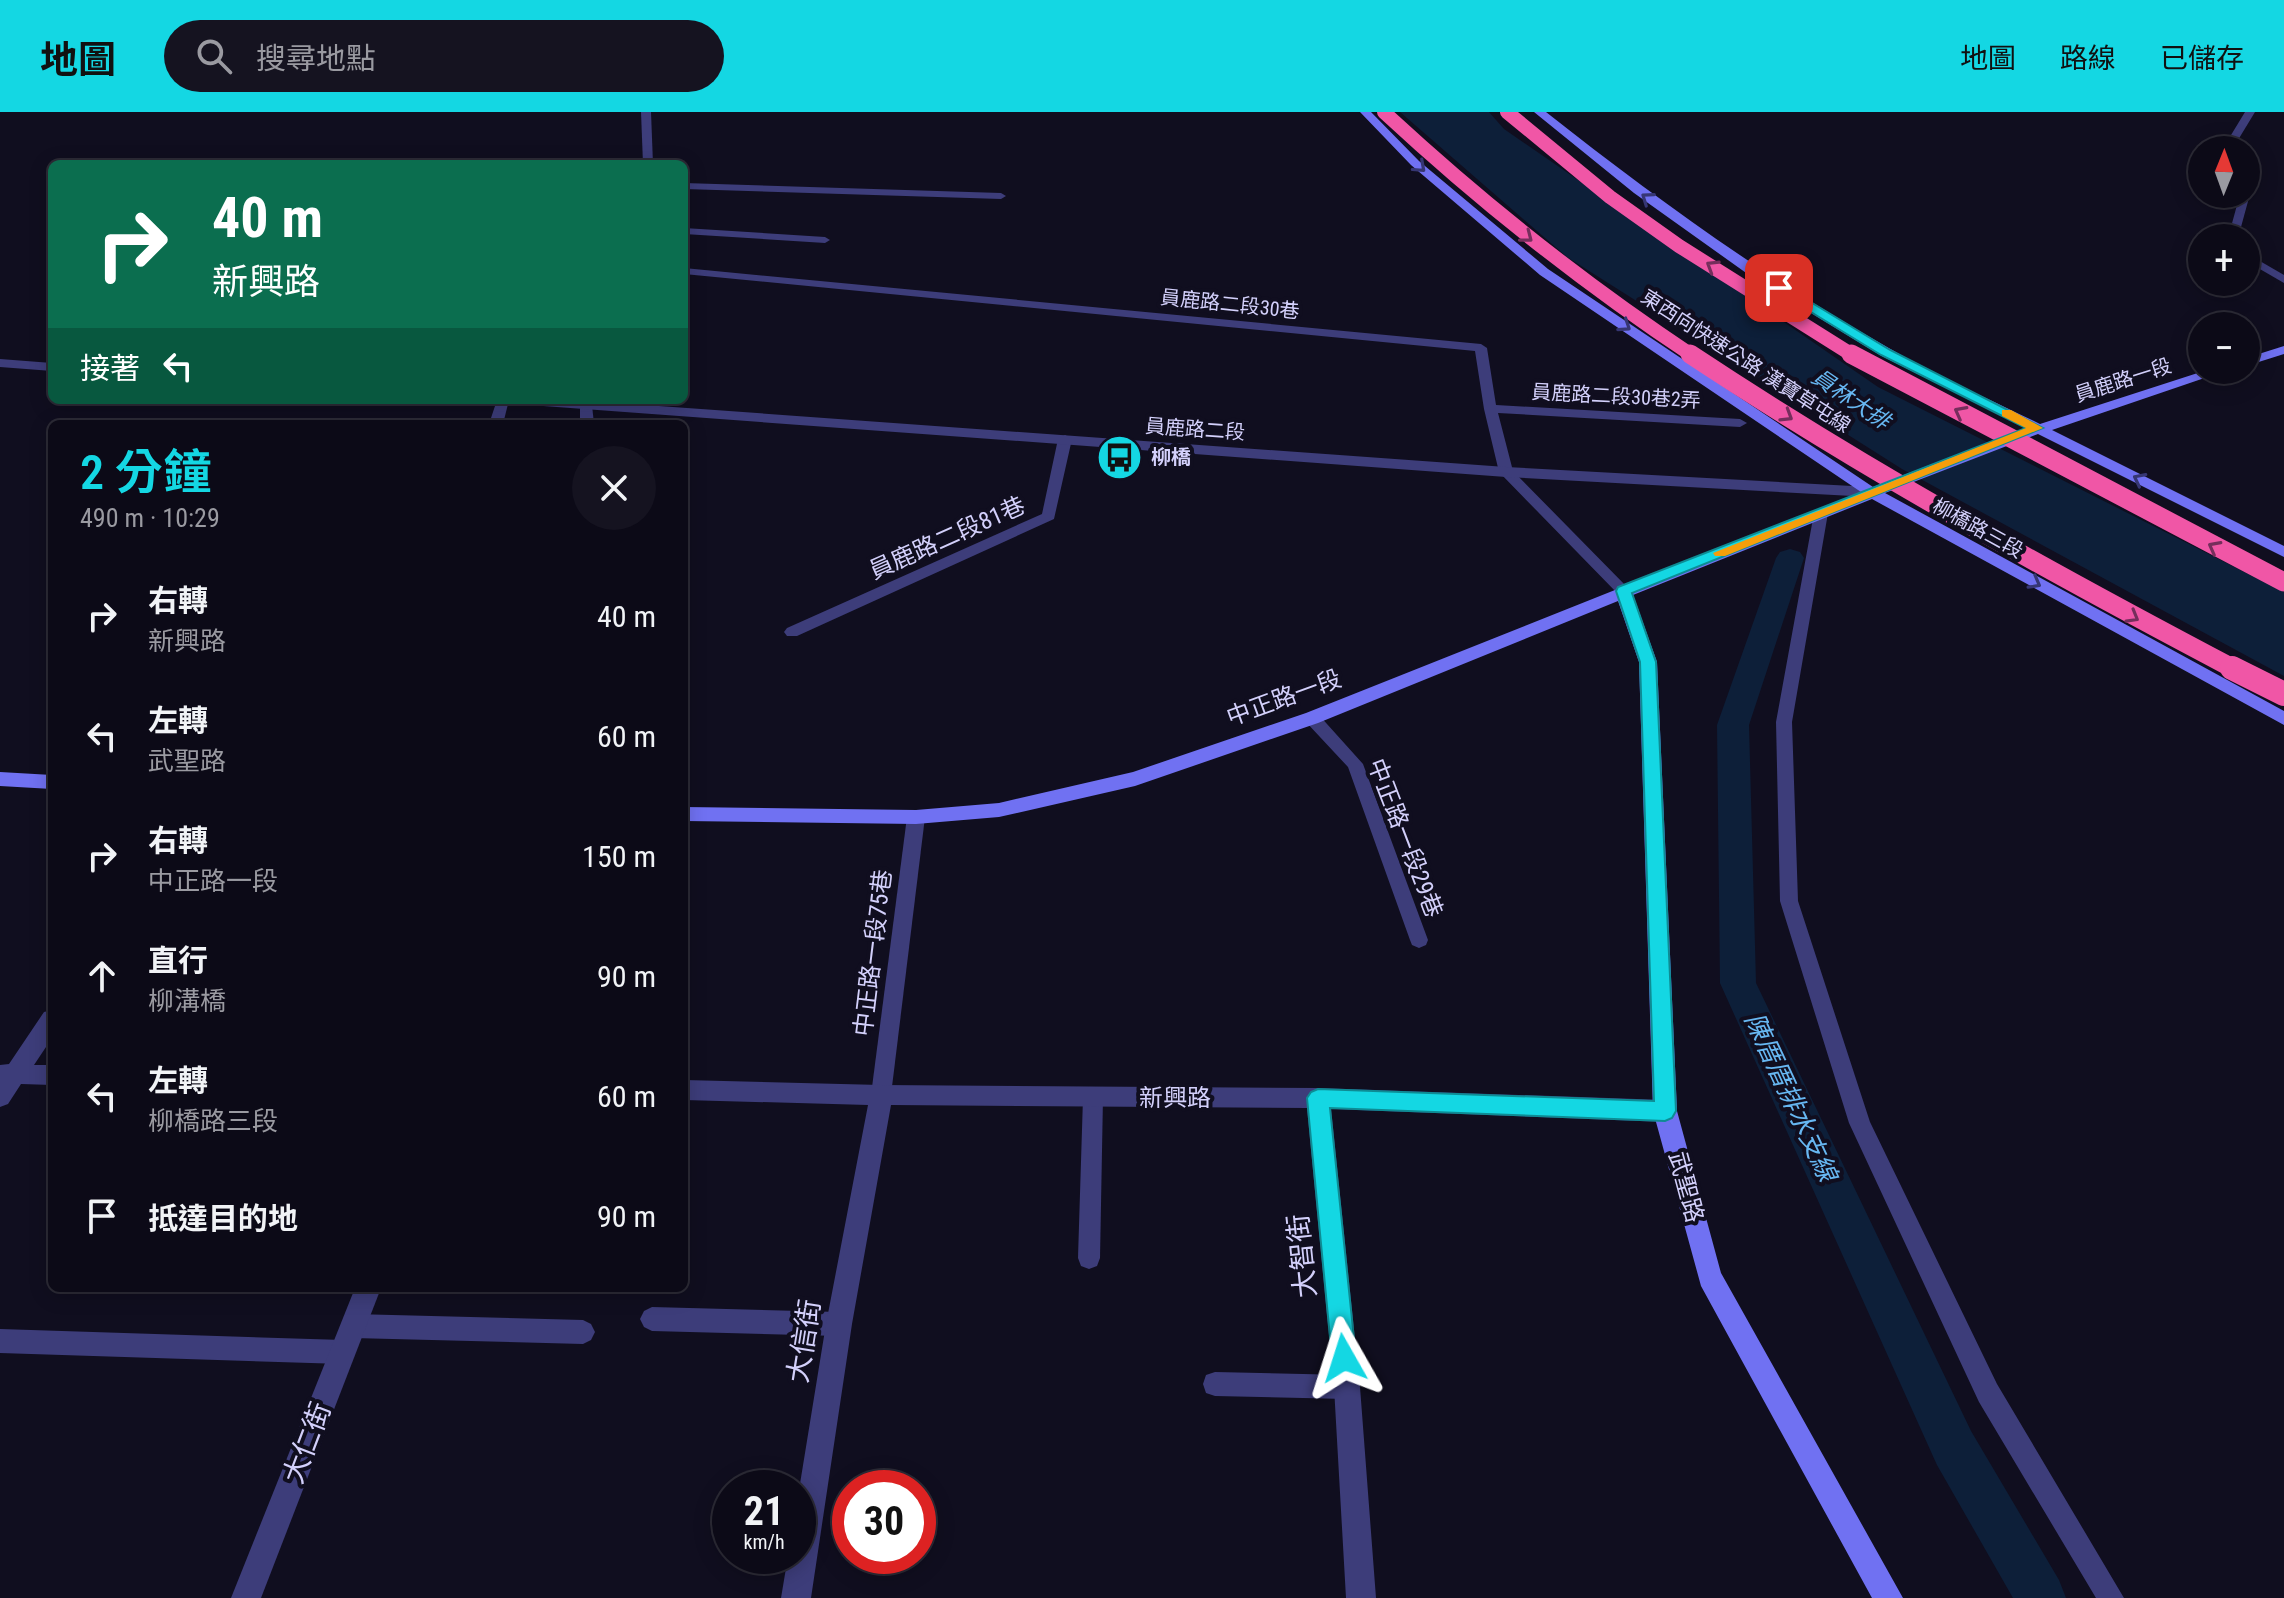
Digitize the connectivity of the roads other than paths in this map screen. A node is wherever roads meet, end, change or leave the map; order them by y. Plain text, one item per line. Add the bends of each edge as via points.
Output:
1 (646, 112) edge
2 (1365, 112) edge
3 (1384, 112) edge
4 (1507, 112) edge
5 (1539, 112) edge
6 (2250, 112) edge
7 (2235, 136) edge
8 (648, 160) edge
9 (688, 186) edge
10 (1001, 196) dead end
11 (688, 231) edge
12 (825, 240) dead end
13 (2260, 265) edge
14 (688, 271) edge
15 (2284, 280) edge
16 (2284, 350) edge
17 (2260, 358) edge
18 (0, 363) edge
19 (48, 367) edge
20 (2188, 380) edge
21 (572, 404) edge
22 (586, 405) junction
23 (1490, 409) junction
24 (587, 420) edge
25 (1740, 423) dead end
26 (2037, 428) junction
27 (1065, 439) junction
28 (1996, 443) joint
29 (1506, 472) junction
30 (1871, 492) junction
31 (1821, 513) junction
32 (2284, 552) edge
33 (2284, 582) edge
34 (1623, 591) junction
35 (792, 632) dead end
36 (2284, 694) edge
37 (1312, 718) junction
38 (2284, 719) edge
39 (0, 779) edge
40 (48, 782) edge
41 (688, 814) edge
42 (916, 817) junction
43 (1419, 940) dead end
44 (48, 1024) edge
45 (8, 1074) edge
46 (48, 1075) edge
47 (688, 1090) edge
48 (881, 1095) junction
49 (0, 1097) edge
50 (1093, 1097) junction
51 (1318, 1098) junction
52 (1665, 1111) junction
53 (1089, 1258) dead end
54 (366, 1292) edge
55 (652, 1319) dead end
56 (839, 1324) junction
57 (353, 1326) junction
58 (583, 1332) dead end
59 (0, 1341) edge
60 (343, 1352) junction
61 (1215, 1384) dead end
62 (1347, 1387) junction
63 (246, 1598) edge
64 (796, 1598) edge
65 (1361, 1598) edge
66 (1888, 1598) edge
67 (2111, 1598) edge

1 - 8 lane
2 -> 30 main road, 柳橋路三段 via 1415,163 1544,272
3 -> 36 highway, 東西向快速公路 漢寶草屯線, bridge via 1431,158 1559,262 1740,387 2144,623
33 -> 4 highway, bridge via 1859,359 1679,246
26 -> 5 main road via 1885,352 1753,272
6 - 7 lane
9 - 10 lane
11 - 12 lane
13 - 15 lane
14 - 23 lane, 員鹿路二段30巷 via 1481,348
16 - 17 main road
18 - 19 street
20 - 26 main road, 員鹿路一段
21 - 22 street, 員鹿路二段
22 - 24 lane
22 - 27 street, 員鹿路二段
23 - 25 lane, 員鹿路二段30巷2弄
23 - 29 lane, 員鹿路二段30巷
26 - 28 main road, 員鹿路一段
32 -> 26 main road
27 - 29 street, 員鹿路二段
27 - 35 lane, 員鹿路二段81巷 via 1049,516
28 - 30 main road, 中正路一段
29 - 30 street, 員鹿路二段
29 - 34 lane
30 - 31 main road, 中正路一段
30 -> 38 main road, 柳橋路三段
31 - 34 main road, 中正路一段
31 - 67 lane via 1784,722 1789,901 1860,1123 1988,1393
34 - 37 main road, 中正路一段
34 - 52 main road, 武聖路 via 1648,662
37 - 42 main road, 中正路一段 via 1135,779 999,810
37 - 43 lane, 中正路一段29巷 via 1355,764
39 - 40 main road
41 - 42 main road, 中正路一段
42 - 48 lane, 中正路一段75巷
44 - 45 street
45 - 46 street
45 - 49 street
47 - 48 street, 新興路
48 - 50 street, 新興路
48 - 56 street, 大信街
50 - 51 street, 新興路
50 - 53 lane
51 - 52 street, 新興路
51 - 62 street, 大智街
52 - 66 main road, 武聖路 via 1710,1277
54 - 57 street, 大仁街
55 - 56 lane
56 - 64 street, 大信街
57 - 58 lane
57 - 60 street, 大仁街
59 - 60 lane
60 - 63 street, 大仁街
61 - 62 lane
62 - 65 street, 大智街

